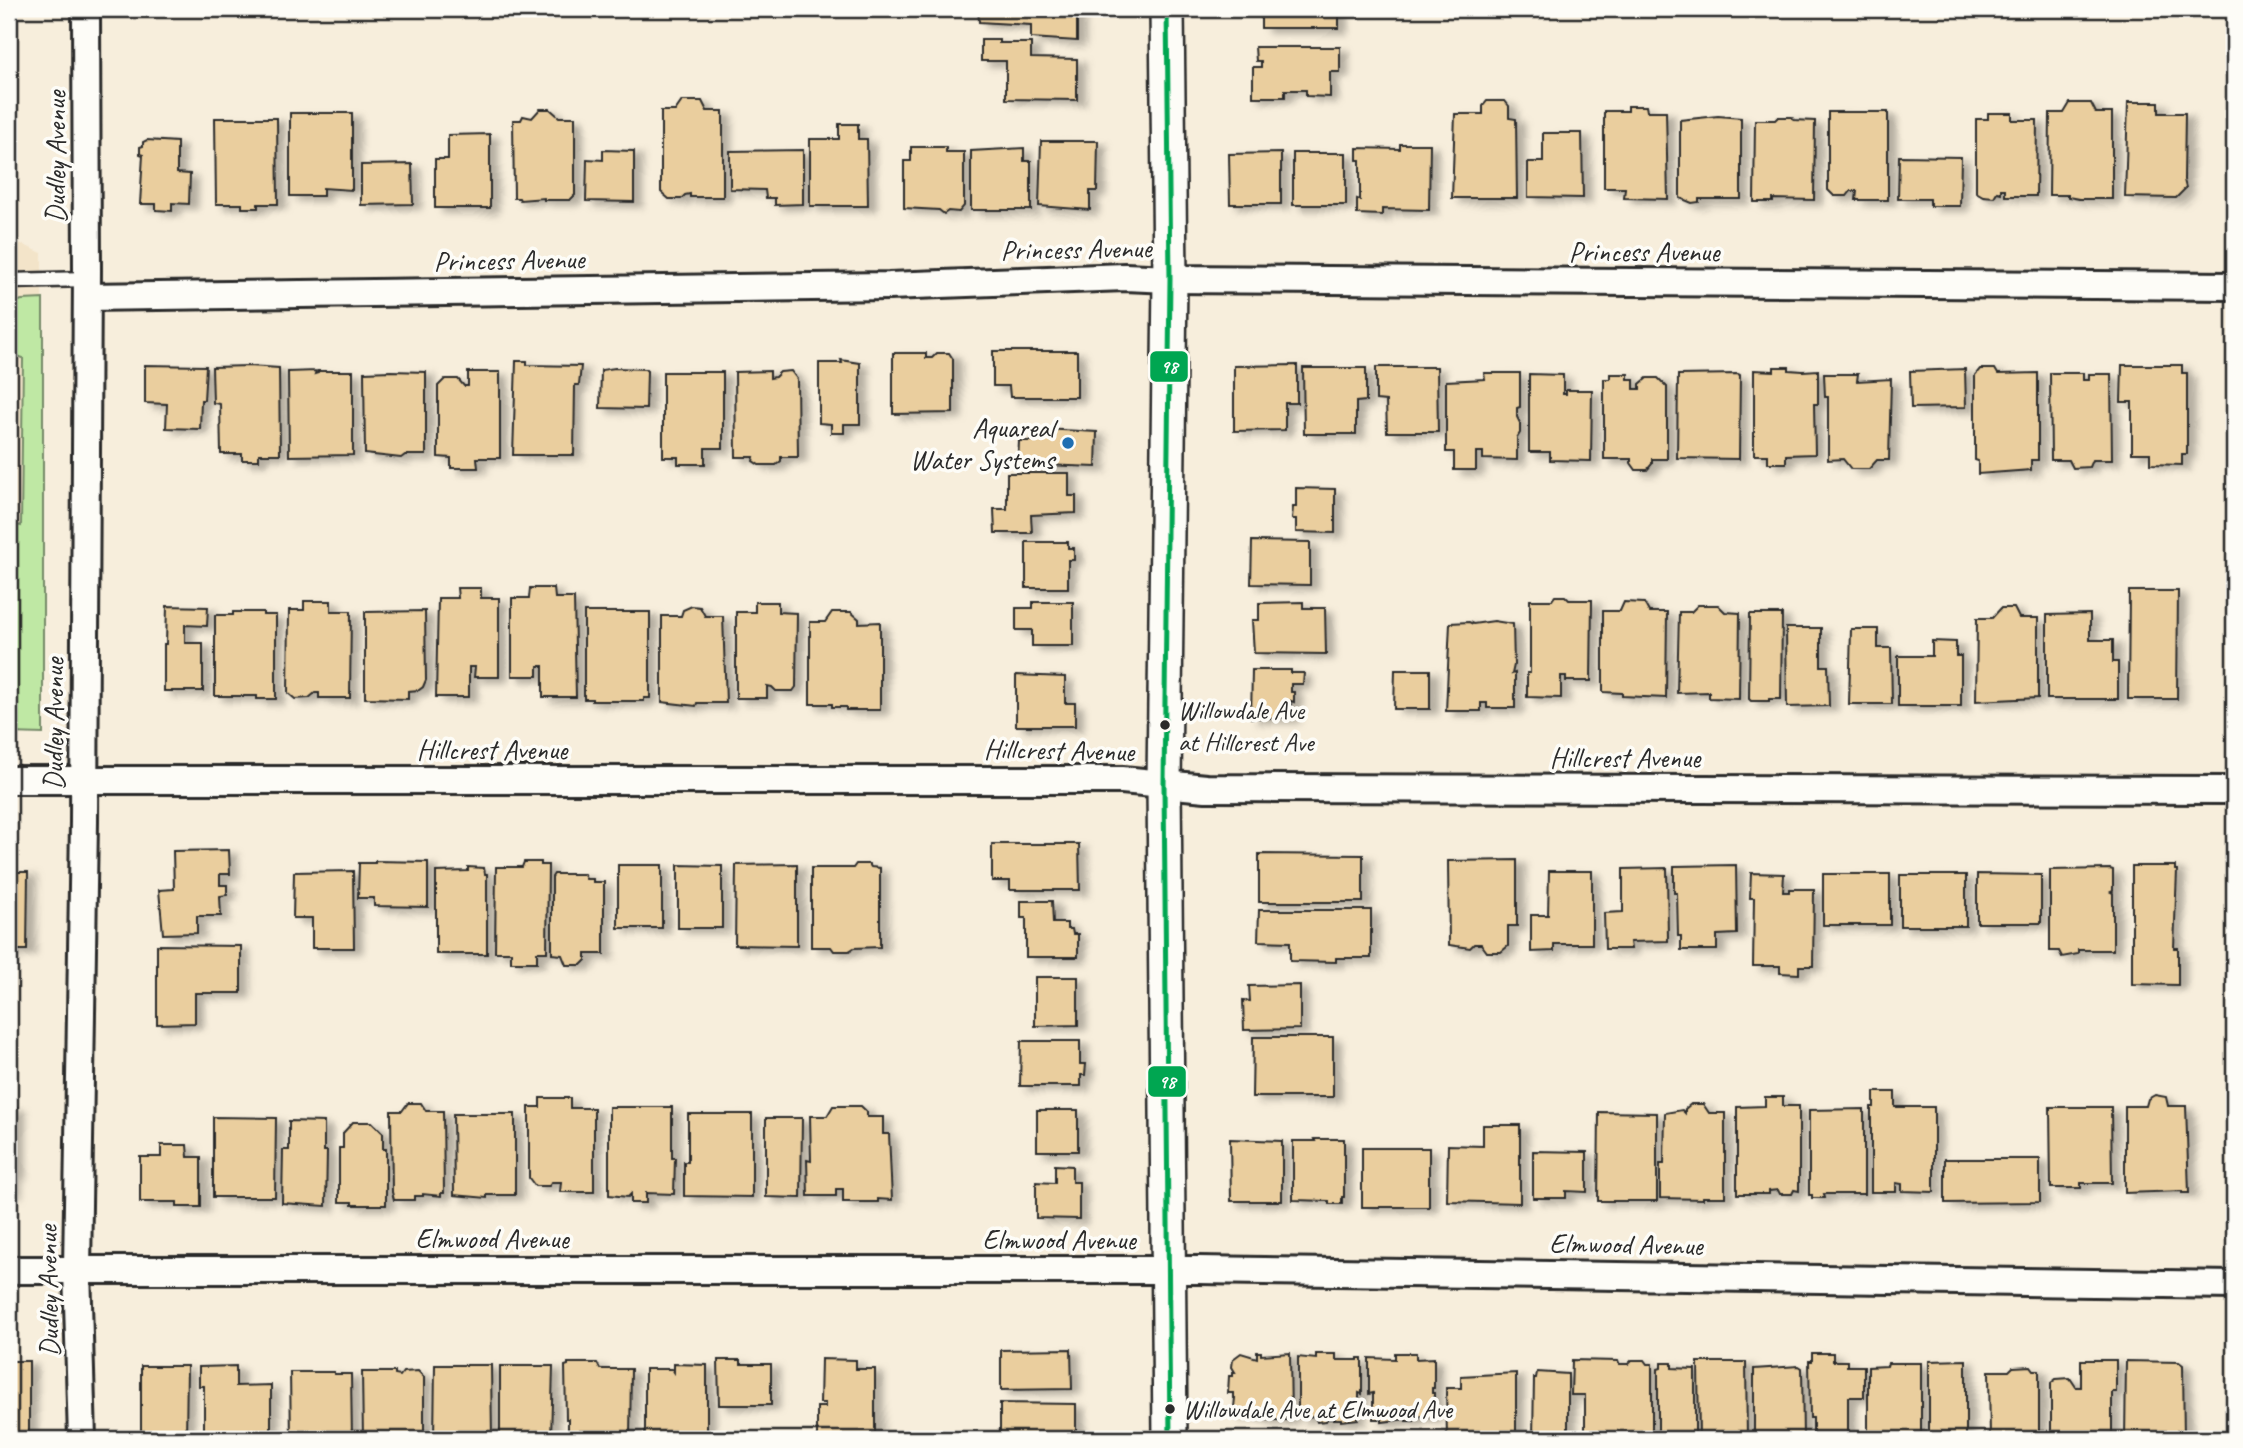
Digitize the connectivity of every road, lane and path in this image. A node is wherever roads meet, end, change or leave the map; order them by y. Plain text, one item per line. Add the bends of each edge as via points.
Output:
1 (86, 9) edge
2 (1167, 9) edge
3 (1170, 279) junction
4 (9, 281) edge
5 (2234, 286) edge
6 (87, 288) junction
7 (84, 779) junction
8 (9, 780) edge
9 (1164, 784) junction
10 (2234, 790) edge
11 (77, 1269) junction
12 (9, 1270) edge
13 (1167, 1270) junction
14 (2234, 1285) edge
15 (82, 1439) edge
16 (1170, 1439) edge

1 - 6 street, Dudley Avenue
2 - 3 street
3 - 5 street, Princess Avenue
3 - 6 street, Princess Avenue via 889,286
3 - 9 street
4 - 6 lane
6 - 7 street, Dudley Avenue
7 - 8 street, Hillcrest Avenue
7 - 9 street, Hillcrest Avenue via 1122,780
7 - 11 street, Dudley Avenue
9 - 10 street, Hillcrest Avenue via 1206,788
9 - 13 street
11 - 12 street, Elmwood Avenue
11 - 13 street, Elmwood Avenue
11 - 15 street, Dudley Avenue
13 - 14 street, Elmwood Avenue
13 - 16 street

